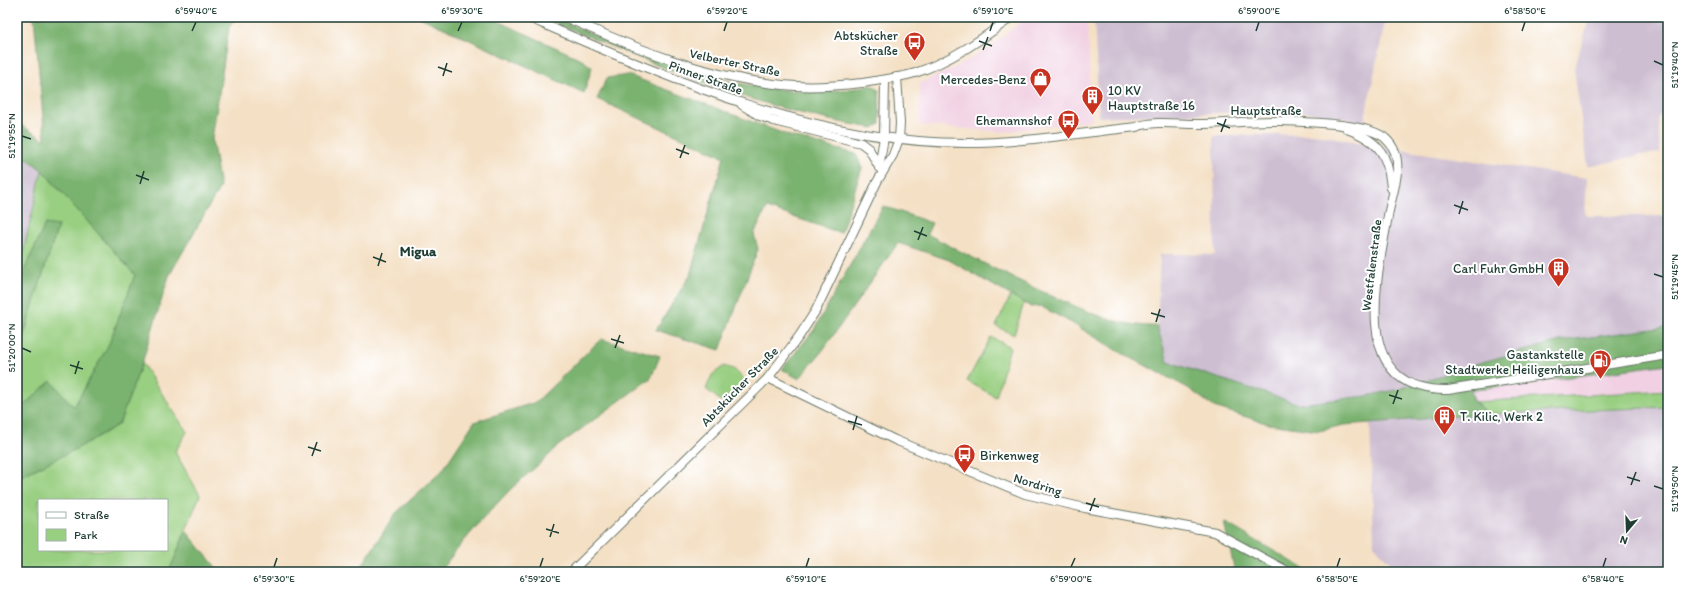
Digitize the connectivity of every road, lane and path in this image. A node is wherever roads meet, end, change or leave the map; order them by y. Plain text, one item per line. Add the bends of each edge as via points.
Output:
1 (527, 17) edge
2 (565, 17) edge
3 (1012, 17) edge
4 (897, 77) junction
5 (885, 80) junction
6 (737, 101) junction
7 (1337, 126) junction
8 (1363, 136) joint
9 (884, 137) junction
10 (1386, 138) joint
11 (899, 139) junction
12 (879, 167) junction
13 (877, 182) junction
14 (1392, 198) junction
15 (1668, 355) edge
16 (768, 378) junction
17 (571, 572) edge
18 (1289, 572) edge

1 - 6 street, Pinner Straße via 617,56
2 - 5 street, Velberter Straße via 628,44 721,74 784,85 849,84
3 - 4 street, Velberter Straße via 952,57 914,73
4 - 5 street, Velberter Straße
4 - 11 street, Abtskücher Straße
5 - 9 street, Abtskücher Straße
6 - 9 street, Pinner Straße via 811,123
6 - 12 street via 751,111 774,121 861,143
7 - 8 street, Hauptstraße
7 - 10 street, Hauptstraße via 1368,129
7 - 11 street, Hauptstraße via 1278,121 1147,123 1136,127 979,143
8 - 14 street, Westfalenstraße via 1376,144 1382,152 1389,169
9 - 11 street, Hauptstraße
9 - 12 street, Abtskücher Straße
10 - 14 street, Westfalenstraße via 1395,149 1398,164
11 - 13 street, Abtskücher Straße
12 - 13 street, Abtskücher Straße
13 - 16 street, Abtskücher Straße via 816,310 782,362
14 - 15 street, Westfalenstraße via 1378,282 1376,312 1378,343 1384,359 1398,377 1421,389 1448,390
16 - 17 street, Abtskücher Straße
16 - 18 street, Nordring via 895,440 1025,494 1085,508 1216,532

